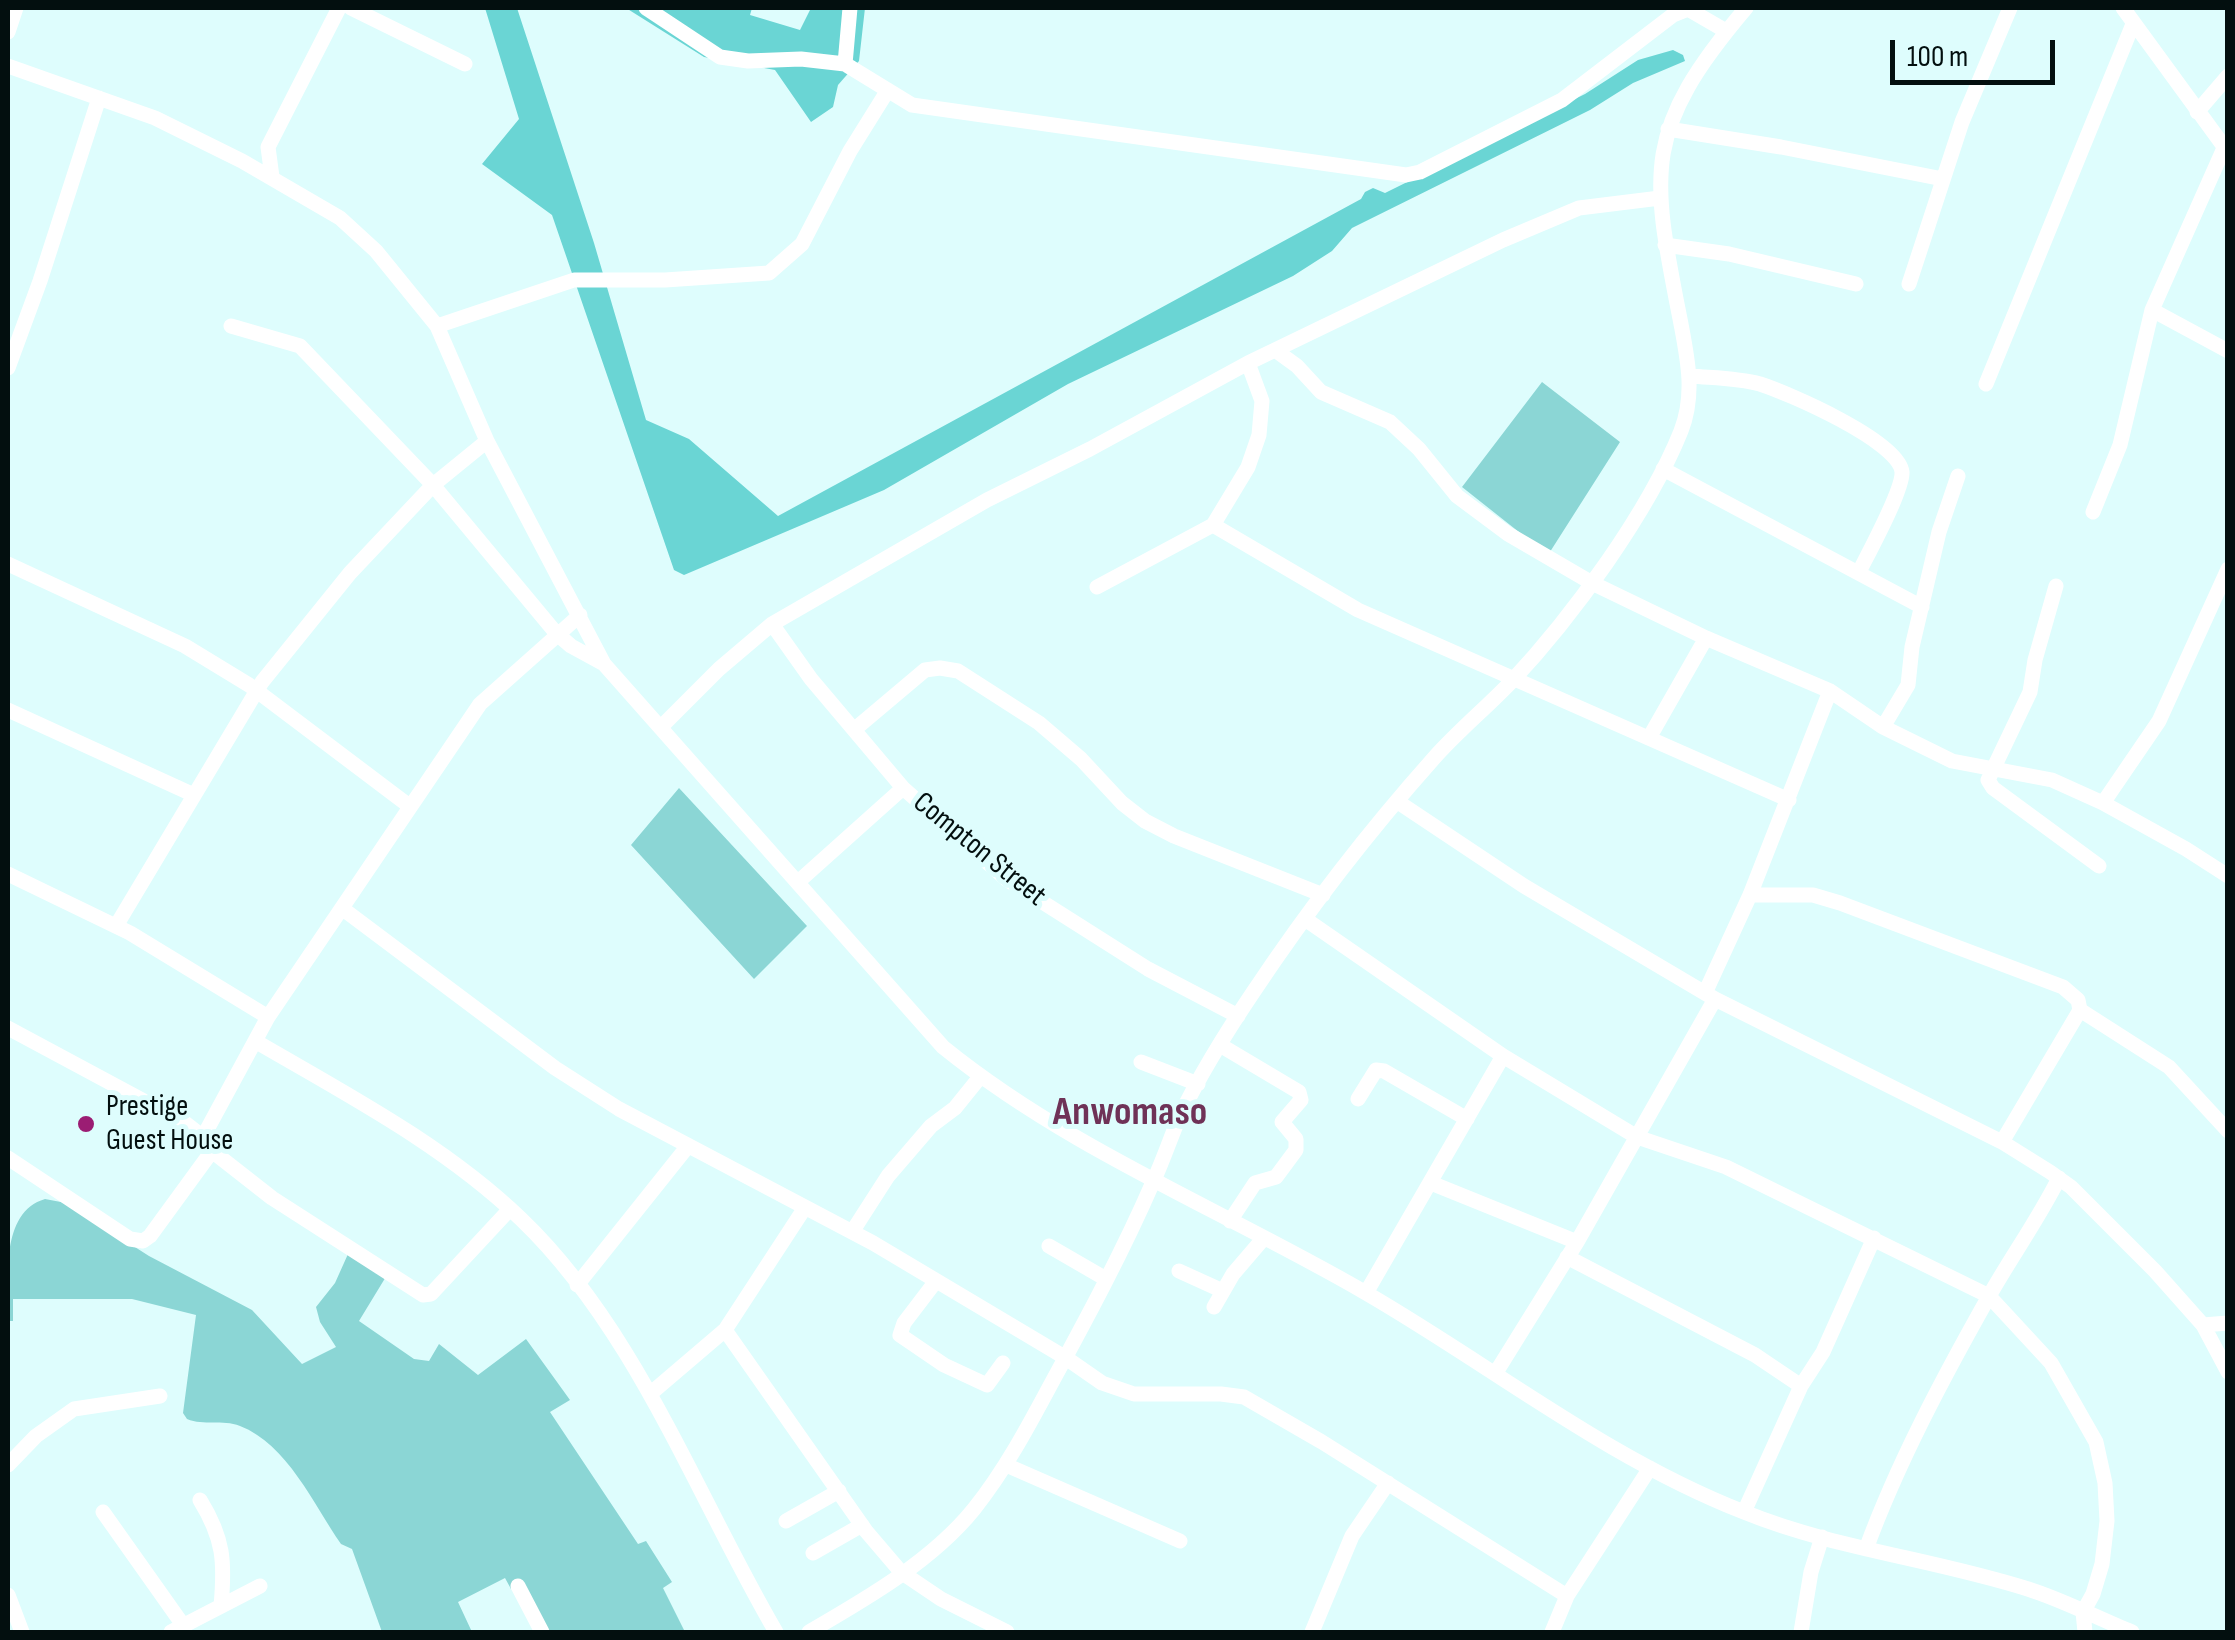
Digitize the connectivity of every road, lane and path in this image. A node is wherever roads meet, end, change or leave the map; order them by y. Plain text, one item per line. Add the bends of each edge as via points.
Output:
1 (16, 8) edge
2 (339, 8) edge
3 (351, 8) edge
4 (646, 8) edge
5 (850, 8) edge
6 (1746, 8) edge
7 (2010, 8) edge
8 (2123, 8) edge
9 (2134, 24) junction
10 (1726, 31) junction
11 (8, 32) edge
12 (464, 64) dead end
13 (845, 64) junction
14 (8, 66) edge
15 (2228, 76) edge
16 (888, 90) junction
17 (99, 98) junction
18 (2197, 112) junction
19 (1668, 129) junction
20 (268, 147) junction
21 (2226, 150) edge
22 (242, 161) junction
23 (272, 177) junction
24 (1943, 180) junction
25 (1660, 198) junction
26 (1665, 245) junction
27 (1856, 284) dead end
28 (1909, 284) dead end
29 (2152, 310) junction
30 (231, 326) dead end
31 (436, 326) junction
32 (1274, 350) junction
33 (2228, 351) edge
34 (1248, 363) junction
35 (8, 368) edge
36 (1691, 376) junction
37 (1986, 384) dead end
38 (487, 441) junction
39 (1662, 469) junction
40 (1958, 476) dead end
41 (433, 485) junction
42 (2093, 512) dead end
43 (1213, 525) junction
44 (8, 564) edge
45 (2228, 569) edge
46 (1860, 572) junction
47 (1592, 583) junction
48 (2056, 586) dead end
49 (1098, 587) dead end
50 (1922, 607) junction
51 (580, 615) junction
52 (772, 624) junction
53 (556, 633) junction
54 (1706, 638) junction
55 (604, 664) junction
56 (1516, 678) junction
57 (257, 691) junction
58 (1830, 691) junction
59 (8, 710) edge
60 (661, 727) junction
61 (1883, 727) junction
62 (855, 729) junction
63 (1648, 738) junction
64 (1990, 770) junction
65 (903, 788) junction
66 (194, 796) junction
67 (1789, 800) junction
68 (1398, 802) junction
69 (2103, 803) junction
70 (408, 806) junction
71 (2099, 866) dead end
72 (8, 874) edge
73 (2228, 876) edge
74 (798, 882) junction
75 (1323, 895) junction
76 (1750, 895) junction
77 (343, 909) junction
78 (1305, 920) junction
79 (116, 926) junction
80 (1710, 996) junction
81 (2080, 1010) junction
82 (1238, 1016) junction
83 (268, 1017) junction
84 (8, 1028) edge
85 (256, 1041) junction
86 (1220, 1045) junction
87 (1503, 1056) junction
88 (1140, 1062) dead end
89 (980, 1077) junction
90 (1198, 1084) junction
91 (1358, 1098) dead end
92 (1467, 1119) junction
93 (2228, 1130) edge
94 (202, 1136) junction
95 (1637, 1138) junction
96 (2002, 1142) junction
97 (688, 1146) junction
98 (212, 1151) junction
99 (8, 1158) edge
100 (2059, 1178) junction
101 (1154, 1181) junction
102 (1431, 1183) junction
103 (510, 1209) junction
104 (804, 1209) junction
105 (1230, 1221) junction
106 (852, 1232) junction
107 (1874, 1238) junction
108 (1264, 1239) junction
109 (1577, 1242) junction
110 (1049, 1246) dead end
111 (1568, 1258) junction
112 (1179, 1271) dead end
113 (1106, 1279) junction
114 (936, 1281) junction
115 (576, 1285) junction
116 (1223, 1291) junction
117 (1366, 1293) junction
118 (1989, 1296) junction
119 (1214, 1308) dead end
120 (2228, 1323) edge
121 (2202, 1326) junction
122 (725, 1330) junction
123 (1066, 1358) junction
124 (1002, 1363) dead end
125 (2228, 1372) edge
126 (1496, 1374) junction
127 (1801, 1386) junction
128 (650, 1394) junction
129 (160, 1396) dead end
130 (8, 1466) edge
131 (1006, 1466) junction
132 (1650, 1468) junction
133 (1388, 1483) junction
134 (838, 1491) junction
135 (200, 1500) dead end
136 (103, 1512) dead end
137 (1744, 1512) junction
138 (786, 1521) dead end
139 (862, 1525) junction
140 (1822, 1537) junction
141 (1180, 1541) dead end
142 (1866, 1548) junction
143 (813, 1553) dead end
144 (902, 1572) junction
145 (260, 1586) dead end
146 (518, 1586) dead end
147 (8, 1595) edge
148 (1567, 1596) junction
149 (221, 1606) junction
150 (2083, 1612) junction
151 (177, 1629) edge
152 (816, 1631) edge
153 (22, 1632) edge
154 (542, 1632) edge
155 (776, 1632) edge
156 (1007, 1632) edge
157 (1312, 1632) edge
158 (1552, 1632) edge
159 (1801, 1632) edge
160 (2085, 1632) edge
161 (2132, 1632) edge

1 - 11 street
2 - 20 street
3 - 12 street
4 - 13 street via 720,57
5 - 13 street
6 - 10 street
7 - 24 street
8 - 9 street
9 - 18 street
9 - 37 street
10 - 16 street via 1688,10 1673,14 1562,100 1406,174 912,106
10 - 19 street via 1680,98
13 - 16 street
14 - 17 street
15 - 18 street
16 - 31 street via 802,244 770,274 574,280
17 - 22 street
17 - 35 street
18 - 21 street
19 - 24 street
19 - 25 street
20 - 22 street
20 - 23 street
21 - 29 street
22 - 23 street
23 - 31 street via 340,218
24 - 28 street
25 - 26 street
25 - 32 street via 1579,208 1550,219
26 - 27 street
26 - 36 street
29 - 33 street
29 - 42 street via 2120,445
30 - 41 street via 300,346
31 - 38 street
32 - 34 street
32 - 47 street via 1322,392 1390,422 1457,496
34 - 43 street via 1262,401 1259,435
34 - 52 street via 987,500
36 - 39 street via 1682,429
36 - 46 street via 1757,383 1790,395 1897,461 1898,488
38 - 41 street
38 - 51 street
39 - 46 street
39 - 47 street
40 - 50 street
41 - 53 street
41 - 57 street via 350,574
43 - 49 street
43 - 56 street via 1358,610
44 - 57 street via 185,646
45 - 69 street via 2159,721
46 - 50 street
47 - 54 street
47 - 56 street
48 - 64 street via 2030,692
50 - 61 street via 1908,685
51 - 53 street
51 - 55 street
52 - 60 street
52 - 62 street, Compton Street
53 - 55 street
53 - 70 street via 480,704
54 - 58 street
54 - 63 street
55 - 60 street
56 - 63 street
56 - 68 street
57 - 66 street
57 - 70 street
58 - 61 street
58 - 67 street
59 - 66 street
60 - 74 street
61 - 64 street via 1952,761
62 - 65 street, Compton Street
62 - 75 street via 925,670 958,672 1039,723 1145,821
63 - 67 street
64 - 69 street via 2052,780
64 - 71 street via 1993,788
65 - 74 street
65 - 82 street, Compton Street via 1006,879 1148,969
66 - 79 street
67 - 76 street
68 - 75 street
68 - 80 street
69 - 73 street
70 - 77 street
72 - 79 street
74 - 89 street via 942,1047
75 - 78 street
76 - 80 street
76 - 81 street via 1840,902 2064,988
77 - 83 street
77 - 97 street via 554,1068
78 - 82 street
78 - 87 street
79 - 83 street
80 - 95 street
80 - 96 street
81 - 93 street via 2169,1067
81 - 96 street
82 - 86 street
83 - 85 street
84 - 94 street
85 - 94 street
85 - 103 street via 399,1126
86 - 90 street
86 - 105 street via 1299,1092 1301,1100 1282,1122 1296,1150 1276,1176 1255,1183
87 - 92 street
87 - 95 street
88 - 90 street
89 - 101 street
89 - 106 street via 888,1176
90 - 101 street
91 - 92 street via 1376,1070 1384,1071
92 - 102 street
94 - 98 street
95 - 107 street via 1726,1167
95 - 109 street
96 - 100 street
97 - 104 street
97 - 115 street
98 - 99 street via 143,1241 130,1239
98 - 103 street via 423,1295
100 - 118 street
100 - 121 street
101 - 105 street
101 - 113 street
102 - 109 street
102 - 117 street
103 - 115 street
104 - 106 street
104 - 122 street
105 - 108 street
106 - 114 street
107 - 118 street
107 - 127 street
108 - 116 street
108 - 117 street
109 - 111 street
110 - 113 street
111 - 126 street
111 - 127 street via 1755,1354
112 - 116 street
113 - 123 street
114 - 123 street
114 - 124 street via 900,1335 987,1386
115 - 128 street
116 - 119 street
117 - 126 street
118 - 142 street
118 - 150 street via 2051,1363 2096,1442 2107,1521 2102,1564
120 - 121 street
121 - 125 street
122 - 128 street
122 - 134 street
123 - 131 street
123 - 133 street via 1125,1393 1244,1398
126 - 132 street
127 - 137 street
128 - 155 street
129 - 130 street via 74,1409
131 - 141 street
131 - 144 street via 958,1526
132 - 137 street
132 - 148 street
133 - 148 street
133 - 157 street via 1352,1536
134 - 138 street
134 - 139 street
135 - 149 street via 222,1544
136 - 151 street
137 - 140 street
139 - 143 street
139 - 144 street
140 - 142 street
140 - 159 street
142 - 150 street via 2027,1588
144 - 152 street
144 - 156 street
145 - 149 street
146 - 154 street
147 - 153 street
148 - 158 street
149 - 151 street
150 - 160 street
150 - 161 street

